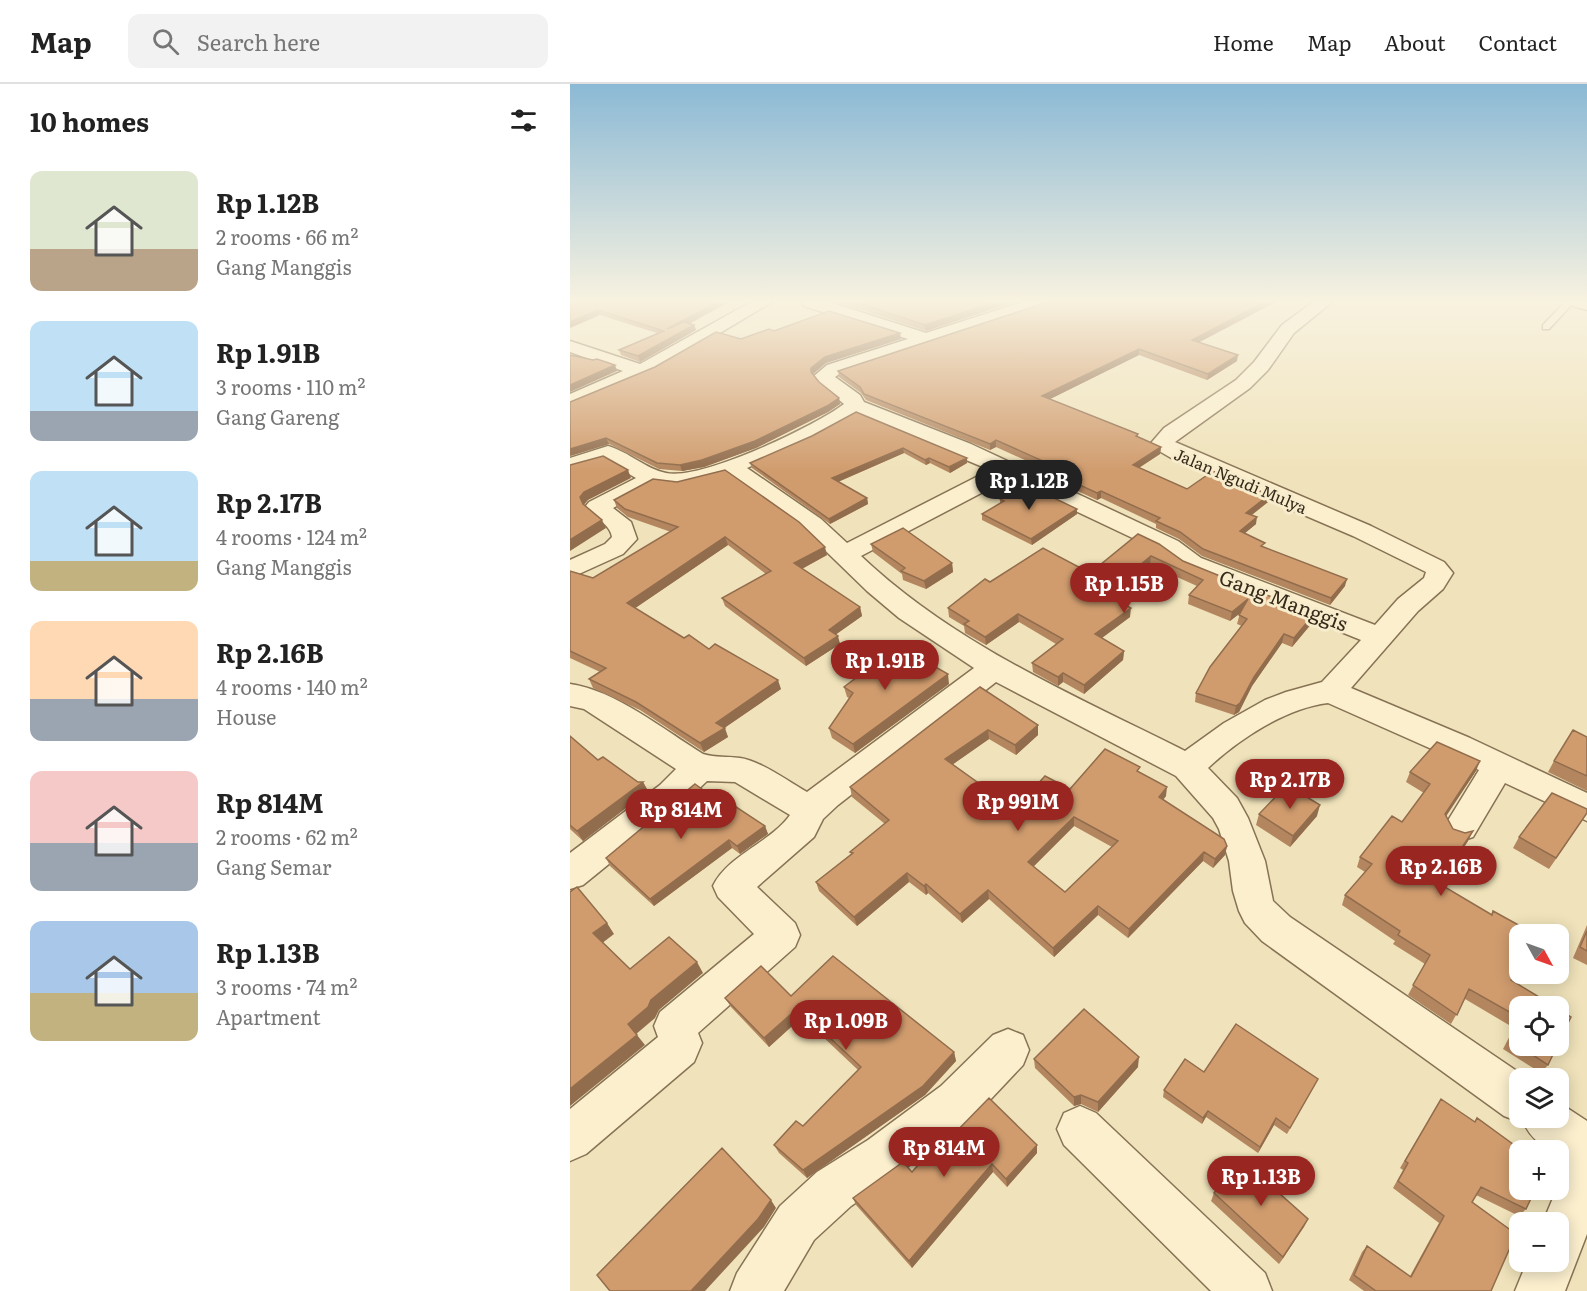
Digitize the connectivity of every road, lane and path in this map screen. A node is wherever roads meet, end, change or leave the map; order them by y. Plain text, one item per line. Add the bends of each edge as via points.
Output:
1 (605, 358) edge
2 (664, 358) edge
3 (867, 358) edge
4 (1267, 358) edge
5 (641, 371) junction
6 (570, 400) edge
7 (855, 406) junction
8 (570, 465) edge
9 (732, 468) junction
10 (1008, 470) junction
11 (655, 477) junction
12 (844, 555) junction
13 (570, 570) edge
14 (1380, 637) junction
15 (994, 668) junction
16 (1331, 692) junction
17 (570, 695) edge
18 (701, 766) junction
19 (1498, 766) junction
20 (1188, 767) junction
21 (1587, 808) edge
22 (810, 810) junction
23 (1461, 827) dead end
24 (570, 874) edge
25 (1008, 1050) dead end
26 (1509, 1092) edge
27 (1558, 1128) edge
28 (1080, 1129) dead end
29 (570, 1138) edge
30 (1587, 1148) edge
31 (1587, 1172) edge
32 (1569, 1218) edge
33 (1548, 1272) edge
34 (755, 1291) edge
35 (1247, 1291) edge
36 (1540, 1291) edge

1 - 5 street
2 - 5 street
3 - 7 street via 824,376 853,399
4 - 14 street, Jalan Ngudi Mulya via 1244,384 1172,432 1162,443 1435,567 1440,573 1434,583
5 - 6 street
7 - 9 street
7 - 10 street, Gang Manggis
8 - 11 street via 608,453
9 - 11 street via 674,482
9 - 12 street via 812,524
10 - 12 street
10 - 14 street, Gang Manggis via 1169,546 1192,563
11 - 13 street via 597,507 620,524 625,539 614,549
12 - 15 street via 909,612
14 - 16 street
15 - 20 street
15 - 22 street
16 - 19 street
16 - 20 street via 1301,697 1225,736
17 - 18 street via 594,701 678,756
18 - 22 street via 740,770
18 - 24 street via 672,794
19 - 21 street
19 - 23 street
20 - 26 street via 1225,808 1236,828 1258,911 1276,928
22 - 29 street via 802,827 731,886 781,935 675,1026 680,1047
25 - 34 street via 957,1102 834,1189 797,1223
27 - 30 street
28 - 35 street
31 - 32 street
33 - 36 street

